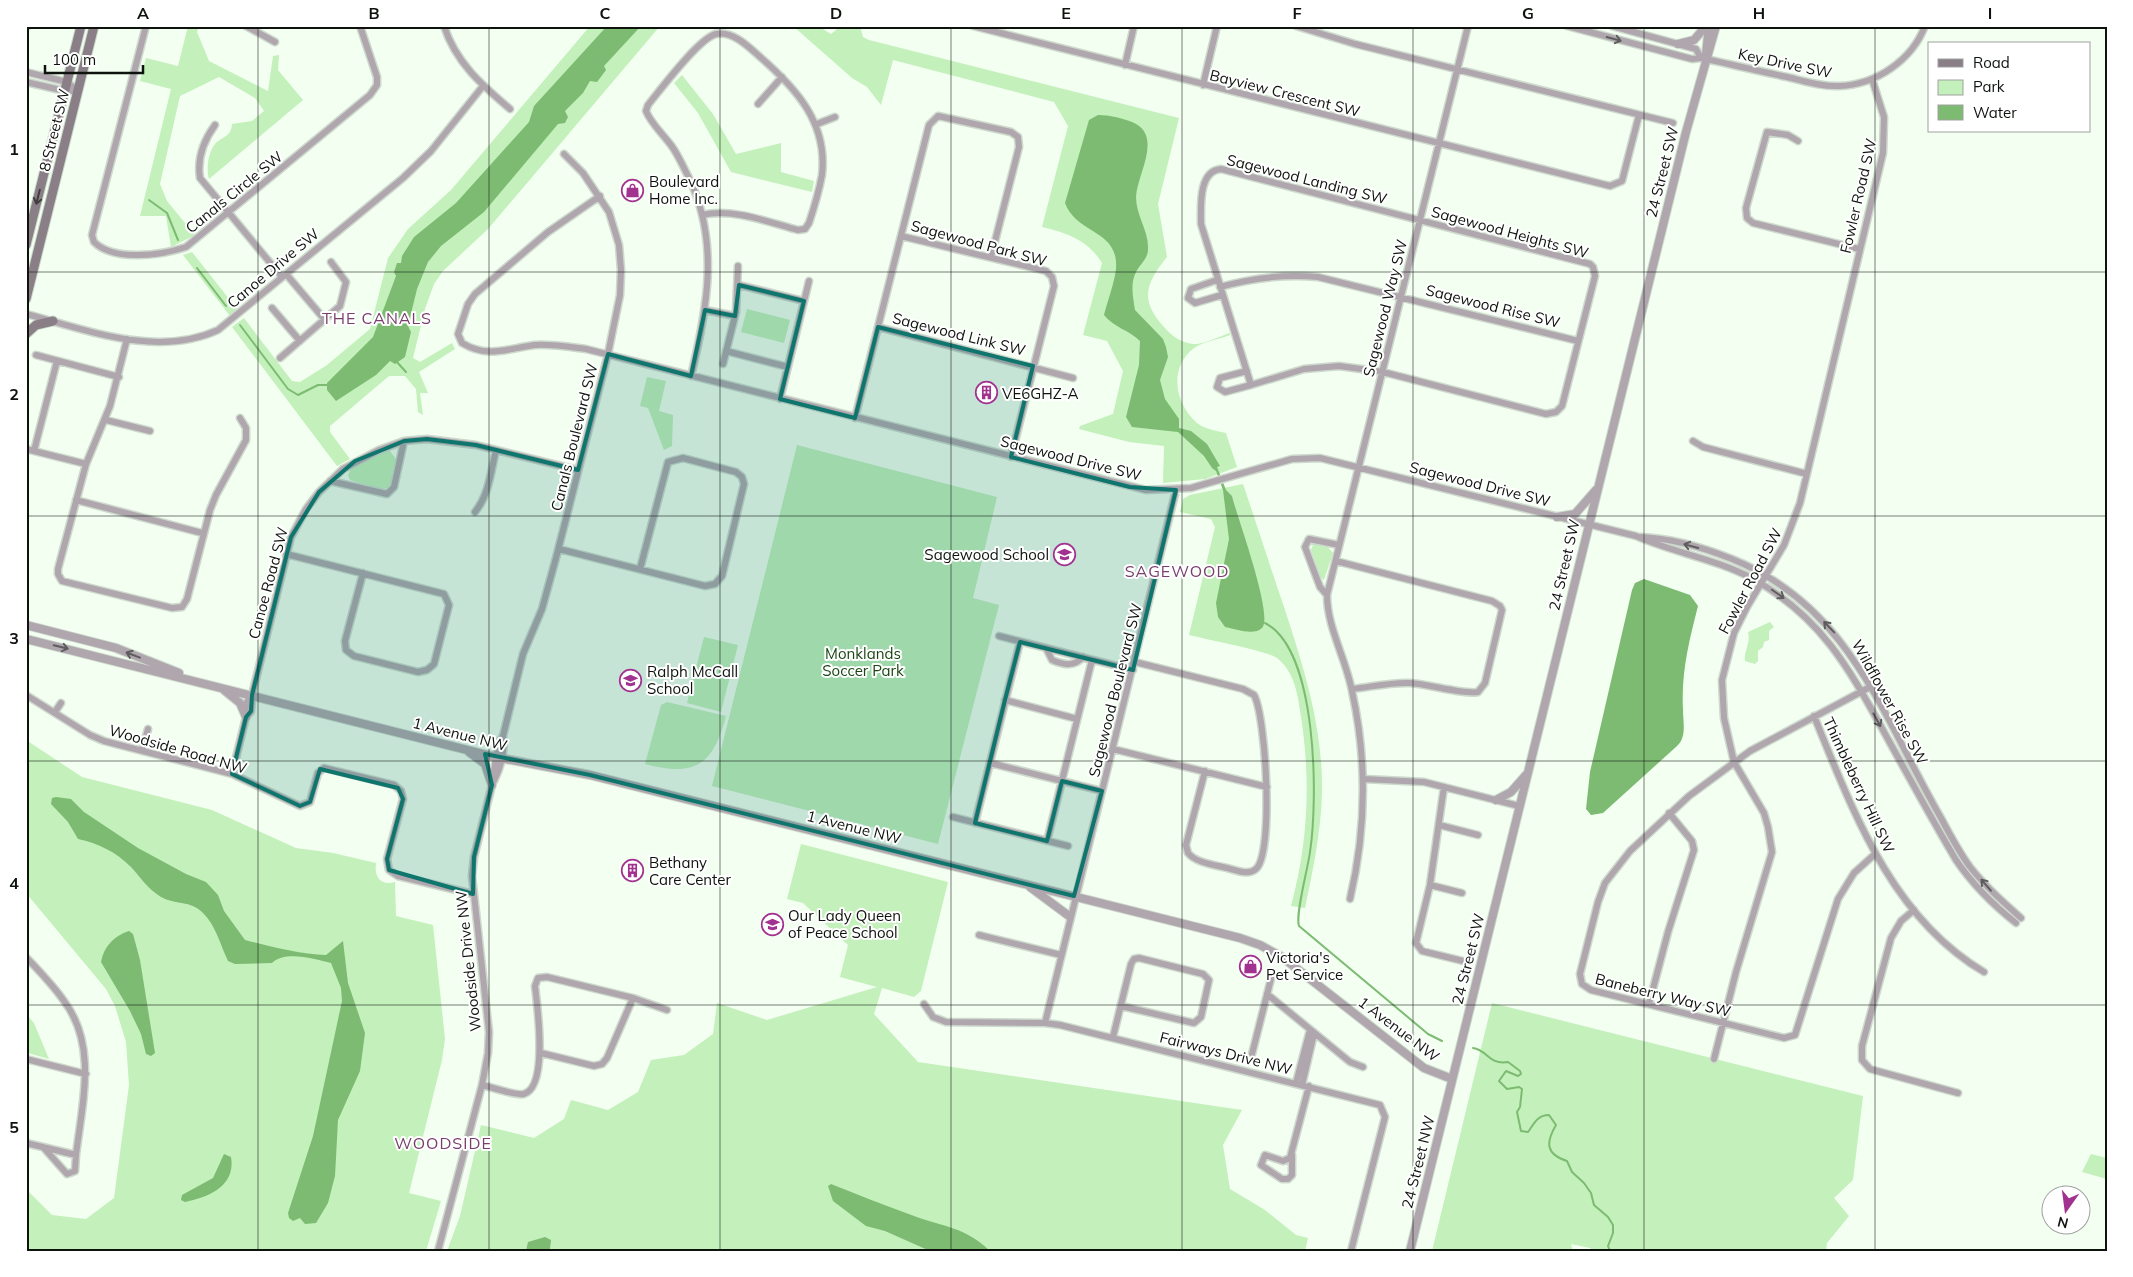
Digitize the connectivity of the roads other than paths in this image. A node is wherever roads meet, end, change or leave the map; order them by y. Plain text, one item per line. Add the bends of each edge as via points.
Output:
1 (81, 26) edge
2 (94, 26) edge
3 (146, 26) edge
4 (246, 26) edge
5 (360, 26) edge
6 (444, 26) edge
7 (973, 26) edge
8 (1134, 26) edge
9 (1217, 26) edge
10 (1296, 26) edge
11 (1468, 26) edge
12 (1567, 26) edge
13 (1612, 26) edge
14 (1707, 26) edge
15 (1716, 26) edge
16 (1925, 26) edge
17 (276, 42) dead end
18 (1678, 44) junction
19 (1703, 58) junction
20 (1125, 65) junction
21 (1457, 70) junction
22 (26, 72) edge
23 (782, 78) junction
24 (1872, 79) junction
25 (26, 82) edge
26 (67, 82) junction
27 (1203, 85) junction
28 (483, 86) junction
29 (65, 91) junction
30 (78, 91) junction
31 (758, 104) dead end
32 (510, 109) dead end
33 (1639, 115) junction
34 (835, 118) dead end
35 (1673, 123) dead end
36 (817, 124) junction
37 (215, 125) dead end
38 (1798, 141) dead end
39 (1438, 144) junction
40 (564, 154) dead end
41 (600, 196) junction
42 (228, 214) junction
43 (702, 215) junction
44 (1419, 221) junction
45 (901, 236) junction
46 (26, 245) edge
47 (1859, 250) junction
48 (991, 257) junction
49 (331, 262) dead end
50 (738, 266) dead end
51 (284, 276) junction
52 (809, 281) dead end
53 (1218, 284) junction
54 (738, 285) junction
55 (1222, 295) junction
56 (1402, 296) junction
57 (26, 300) edge
58 (804, 301) junction
59 (272, 308) dead end
60 (705, 310) junction
61 (26, 314) edge
62 (735, 316) junction
63 (325, 320) junction
64 (53, 321) junction
65 (878, 327) junction
66 (26, 334) edge
67 (128, 339) junction
68 (300, 341) junction
69 (1578, 341) junction
70 (726, 351) junction
71 (608, 354) junction
72 (36, 355) dead end
73 (280, 358) dead end
74 (56, 361) junction
75 (723, 364) dead end
76 (788, 366) junction
77 (1033, 366) junction
78 (1247, 371) junction
79 (1383, 372) junction
80 (690, 376) junction
81 (119, 377) junction
82 (1073, 378) dead end
83 (1251, 385) junction
84 (780, 399) junction
85 (240, 418) dead end
86 (856, 418) junction
87 (106, 420) junction
88 (150, 431) dead end
89 (404, 441) junction
90 (1694, 441) dead end
91 (26, 449) edge
92 (496, 450) junction
93 (34, 451) junction
94 (1011, 457) junction
95 (86, 464) junction
96 (1359, 467) junction
97 (578, 470) junction
98 (1807, 474) junction
99 (330, 480) junction
100 (1598, 486) junction
101 (1176, 490) junction
102 (76, 500) junction
103 (475, 512) dead end
104 (1557, 517) junction
105 (1588, 525) junction
106 (202, 532) junction
107 (1636, 536) junction
108 (1340, 545) junction
109 (558, 549) junction
110 (286, 554) junction
111 (1336, 561) junction
112 (640, 569) junction
113 (363, 574) junction
114 (1765, 575) junction
115 (1760, 583) junction
116 (1327, 595) junction
117 (26, 625) edge
118 (999, 636) dead end
119 (26, 638) edge
120 (1020, 642) junction
121 (1046, 648) junction
122 (1083, 658) junction
123 (1092, 660) junction
124 (1135, 662) junction
125 (1133, 670) junction
126 (211, 686) junction
127 (1870, 687) junction
128 (222, 688) junction
129 (1352, 690) junction
130 (1862, 692) junction
131 (26, 695) edge
132 (252, 696) junction
133 (1005, 700) junction
134 (61, 703) dead end
135 (55, 712) junction
136 (1814, 716) junction
137 (246, 717) junction
138 (1077, 719) junction
139 (148, 729) dead end
140 (465, 749) junction
141 (1113, 749) junction
142 (142, 751) junction
143 (498, 758) junction
144 (990, 762) junction
145 (1734, 762) junction
146 (1205, 772) junction
147 (1527, 773) junction
148 (232, 774) junction
149 (1364, 779) junction
150 (1062, 781) junction
151 (492, 785) junction
152 (1267, 787) junction
153 (1444, 787) junction
154 (1102, 791) junction
155 (1496, 800) junction
156 (1519, 806) junction
157 (1669, 814) junction
158 (953, 817) dead end
159 (974, 823) junction
160 (1439, 825) junction
161 (1478, 835) dead end
162 (1047, 841) junction
163 (1068, 846) dead end
164 (1875, 854) junction
165 (1024, 884) junction
166 (1430, 885) junction
167 (1462, 893) dead end
168 (473, 894) junction
169 (1074, 896) junction
170 (1350, 900) dead end
171 (1914, 910) junction
172 (1070, 916) junction
173 (979, 935) dead end
174 (1061, 955) junction
175 (26, 957) edge
176 (1467, 962) dead end
177 (1984, 972) dead end
178 (1272, 975) dead end
179 (1267, 994) junction
180 (633, 998) junction
181 (924, 1004) dead end
182 (1649, 1004) junction
183 (1120, 1006) junction
184 (667, 1010) dead end
185 (1045, 1023) junction
186 (1723, 1023) junction
187 (1312, 1032) junction
188 (1113, 1037) junction
189 (541, 1053) junction
190 (1252, 1054) dead end
191 (26, 1059) edge
192 (1714, 1059) dead end
193 (1362, 1067) dead end
194 (86, 1074) junction
195 (1452, 1079) junction
196 (1299, 1084) junction
197 (482, 1085) junction
198 (1309, 1086) junction
199 (1958, 1092) dead end
200 (26, 1143) edge
201 (43, 1147) junction
202 (76, 1155) junction
203 (1292, 1155) junction
204 (438, 1251) edge
205 (1352, 1251) edge
206 (1410, 1251) edge

1 - 26 main road, 8 Street SW
2 - 30 main road, 8 Street SW
3 - 42 street, Canals Circle SW via 92,234 94,242 101,248 137,255 168,253 186,246
4 - 17 street
5 - 42 street, Canals Circle SW via 377,77 376,88
6 - 28 street via 456,54
7 - 20 street, Bayview Crescent SW
8 - 20 street
9 - 27 street
10 - 21 street
11 - 21 street, Sagewood Way SW
12 -> 19 street, Key Drive SW via 1692,59
13 - 18 street
14 - 18 street via 1694,40
14 - 19 street, 24 Street SW
15 - 19 street, 24 Street SW
16 - 24 street, Key Drive SW via 1906,56 1893,68
18 - 19 street via 1696,49
19 - 24 street, Key Drive SW via 1826,86 1851,85
19 - 100 street, 24 Street SW
20 - 27 street, Bayview Crescent SW
21 - 33 street
21 - 39 street, Sagewood Way SW
22 - 26 street
23 - 31 street
23 - 36 street via 796,92
23 - 43 street via 746,44 733,37 716,34 702,43 648,105 648,116 673,148 690,180
24 - 47 street, Fowler Road SW via 1882,106 1885,131 1883,153
25 - 29 street
26 - 29 main road, 8 Street SW
26 - 30 street
27 - 39 street, Bayview Crescent SW
28 - 32 street
28 - 51 street, Canoe Drive SW via 431,150 403,178
29 - 30 street
29 -> 46 main road, 8 Street SW
30 - 57 main road, 8 Street SW
33 - 35 street
33 - 39 street, Bayview Crescent SW via 1622,181 1614,186
34 - 36 street
36 - 43 street via 822,174 805,229 735,214 715,212
37 - 42 street via 206,140 199,172 203,183
38 - 47 street via 1788,135 1767,132 1746,208 1747,218 1753,223
39 - 44 street, Sagewood Way SW
40 - 41 street, Canals Boulevard SW
41 - 71 street, Canals Boulevard SW via 609,212 619,245 621,270 620,295
41 - 71 street, Sagewood Drive SW via 548,232 475,294 468,304 458,334 459,340 467,346 497,352 534,345 562,345
42 - 51 street
43 - 60 street via 709,273
44 - 53 street, Sagewood Landing SW via 1228,170 1214,170 1206,178 1201,211 1204,235
44 - 56 street, Sagewood Way SW
44 - 69 street, Sagewood Heights SW via 1590,264 1594,276
45 - 48 street, Sagewood Park SW
45 - 48 street via 929,125 934,118 943,116 1012,132 1019,142
45 - 65 street, Sagewood Park SW
47 - 98 street, Fowler Road SW
48 - 77 street, Sagewood Park SW via 1046,271 1052,277 1054,286
49 - 63 street via 346,282 340,306
50 - 54 street
51 - 63 street
51 - 67 street, Canoe Drive SW via 218,330 204,337 164,344
52 - 58 street
53 - 55 street, Sagewood Landing SW
53 - 55 street via 1191,289 1188,298 1195,303
53 - 56 street, Sagewood Rise SW via 1300,275
54 - 58 street
54 - 62 street
55 - 78 street, Sagewood Landing SW
56 - 69 street, Sagewood Rise SW
56 - 79 street, Sagewood Way SW
58 - 76 street
59 - 68 street
60 - 62 street
60 - 80 street
61 - 64 street, Canoe Drive SW
62 - 70 street
63 - 68 street
64 - 66 main road via 36,325
64 - 67 street, Canoe Drive SW
65 - 77 street, Sagewood Link SW
65 - 86 street, Sagewood Park SW
67 - 81 street
68 - 73 street
69 - 79 street, Sagewood Heights SW via 1562,406 1551,414
70 - 75 street
70 - 76 street
71 - 80 street, Sagewood Drive SW
71 - 97 street, Canals Boulevard SW
72 - 74 street
74 - 81 street
74 - 93 street
76 - 84 street
77 - 82 street, Sagewood Link SW
77 - 94 street, Sagewood Park SW
78 - 83 street, Sagewood Landing SW
78 - 83 street via 1220,378 1217,387 1225,392
79 - 83 street via 1322,367 1287,373
79 - 96 street, Sagewood Way SW
80 - 84 street, Sagewood Drive SW
81 - 87 street
84 - 86 street, Sagewood Drive SW
85 - 106 street via 246,428 246,440 216,495
86 - 94 street, Sagewood Drive SW
87 - 88 street
87 - 95 street
89 - 92 street, Canoe Road SW via 449,440
89 - 99 street, Canoe Road SW via 355,461
89 - 99 street via 394,487 388,494
90 - 98 street via 1709,449
91 - 93 street
92 - 97 street, Canoe Road SW
92 - 103 street via 486,493
93 - 95 street
94 - 101 street, Sagewood Drive SW via 1130,487
95 - 102 street
96 - 101 street, Sagewood Drive SW via 1306,457
96 - 104 street, Sagewood Drive SW
96 - 108 street, Sagewood Way SW
97 - 109 street, Canals Boulevard SW
98 - 114 street, Fowler Road SW via 1793,526
99 - 110 street, Canoe Road SW via 297,523
100 - 104 street via 1575,514
100 - 105 street, 24 Street SW
101 - 124 street, Sagewood Boulevard SW
102 - 106 street
102 - 106 street via 58,569 59,578 67,583 178,609 187,598
104 - 105 street, Sagewood Drive SW
105 - 107 street, Wildflower Rise SW
105 - 147 street, 24 Street SW
114 -> 107 street, Wildflower Rise SW via 1706,550 1660,538
107 - 115 street, Wildflower Rise SW via 1659,547 1720,565
108 - 111 street, Sagewood Way SW
108 - 116 street via 1314,539 1306,543 1320,587
109 - 112 street
109 - 143 street, Canals Boulevard SW via 542,610 523,654
110 - 113 street
110 - 132 street, Canoe Road SW
111 - 116 street, Sagewood Way SW
111 - 129 street via 1492,601 1502,610 1485,683 1478,692 1408,683
112 - 112 street via 705,586 719,581 744,484 742,477 736,472 683,458 668,462
113 - 113 street via 447,596 449,605 431,668 418,672 354,656 346,650 345,641
114 - 115 street, Fowler Road SW
127 -> 114 street, Wildflower Rise SW via 1838,636 1792,592
115 -> 130 street, Wildflower Rise SW via 1816,627 1842,658
115 - 145 street, Fowler Road SW via 1734,633 1722,680 1724,718
116 - 129 street via 1329,614
126 -> 117 street, 1 Avenue NW via 116,648
118 - 120 street
119 -> 126 street, 1 Avenue NW
120 - 121 street
120 - 133 street
121 - 122 street
121 - 122 street via 1052,660 1066,664 1076,664
122 - 123 street
123 - 125 street
123 - 138 street
124 - 125 street, Sagewood Boulevard SW
124 - 152 street via 1244,688 1254,695 1264,743
125 - 141 street, Sagewood Boulevard SW
126 - 128 street, 1 Avenue NW
127 - 130 street, Baneberry Way SW
130 -> 127 street, Wildflower Rise SW via 1956,860 1993,905 2019,920 1970,867
128 - 132 street, 1 Avenue NW
128 - 137 street via 240,703
129 - 149 street
130 - 136 street, Baneberry Way SW
131 - 135 street, Woodside Road NW
132 - 137 street, Canoe Road SW via 247,702
132 - 140 street, 1 Avenue NW
133 - 138 street
133 - 144 street
134 - 135 street
135 - 142 street, Woodside Road NW via 90,735
136 - 145 street, Baneberry Way SW
136 - 164 street, Thimbleberry Hill SW
137 - 148 street, Canoe Road SW
138 - 150 street
139 - 142 street
140 - 143 street, 1 Avenue NW
140 - 151 street via 485,764
141 - 146 street
141 - 154 street, Sagewood Boulevard SW
142 - 148 street, Woodside Road NW
143 - 151 street, Woodside Drive NW via 499,770
143 - 165 street, 1 Avenue NW via 590,774
144 - 150 street
144 - 159 street
145 - 157 street, Baneberry Way SW
145 - 186 street, Fowler Road SW via 1764,813 1772,852
146 - 152 street
146 - 152 street via 1186,845 1188,853 1195,859 1245,872 1254,870 1260,862
147 - 155 street via 1511,792
147 - 156 street, 24 Street SW
148 - 168 street, Woodside Road NW via 300,806 310,802 318,773 324,768 394,785 403,799 387,859 389,870 398,876
149 - 153 street via 1405,780
149 - 170 street via 1359,851
150 - 154 street
150 - 162 street
151 - 168 street, Woodside Drive NW via 474,857
153 - 155 street
153 - 160 street
154 - 169 street, Sagewood Boulevard SW
155 - 156 street
156 - 195 street, 24 Street SW
157 - 182 street via 1692,841 1694,850
157 - 182 street, Baneberry Way SW via 1619,863 1605,883 1580,974 1585,988
158 - 159 street
159 - 162 street
160 - 161 street
160 - 166 street
162 - 163 street
164 - 171 street, Thimbleberry Hill SW
164 - 186 street, Baneberry Way SW via 1854,872 1838,898 1795,1035 1784,1038
165 - 169 street, 1 Avenue NW
165 - 172 street
166 - 167 street
166 - 176 street via 1417,946 1422,951
168 - 197 street, Woodside Drive NW via 489,1032
169 - 172 street
169 - 195 street, 1 Avenue NW via 1240,938 1272,951 1424,1068
171 - 177 street, Thimbleberry Hill SW via 1953,951
171 - 199 street via 1901,921 1891,938 1862,1046 1862,1060 1870,1069
172 - 174 street
173 - 174 street
174 - 185 street
175 - 194 street via 65,1001 72,1014 83,1044
178 - 179 street
179 - 187 street
179 - 190 street
180 - 184 street
180 - 189 street via 602,1064 594,1066
180 - 189 street via 547,977 538,978 535,986
181 - 185 street, Fairways Drive NW via 931,1015 946,1022
182 - 186 street, Baneberry Way SW
183 - 183 street via 1131,964 1136,958 1203,974 1209,980 1201,1017 1194,1023
183 - 188 street
185 - 188 street, Fairways Drive NW
186 - 192 street, Fowler Road SW
187 - 193 street via 1350,1062
187 - 196 street
188 - 196 street, Fairways Drive NW
189 - 197 street via 533,1084 527,1092 519,1094
191 - 194 street
194 - 202 street
195 - 206 street, 24 Street NW
196 - 198 street, Fairways Drive NW
197 - 204 street, Woodside Drive NW
198 - 203 street
198 - 205 street, Fairways Drive NW via 1378,1104 1384,1112
200 - 201 street
201 - 202 street
201 - 202 street via 67,1174 75,1171
203 - 203 street via 1292,1175 1288,1179 1282,1179 1262,1165 1264,1155 1283,1161

